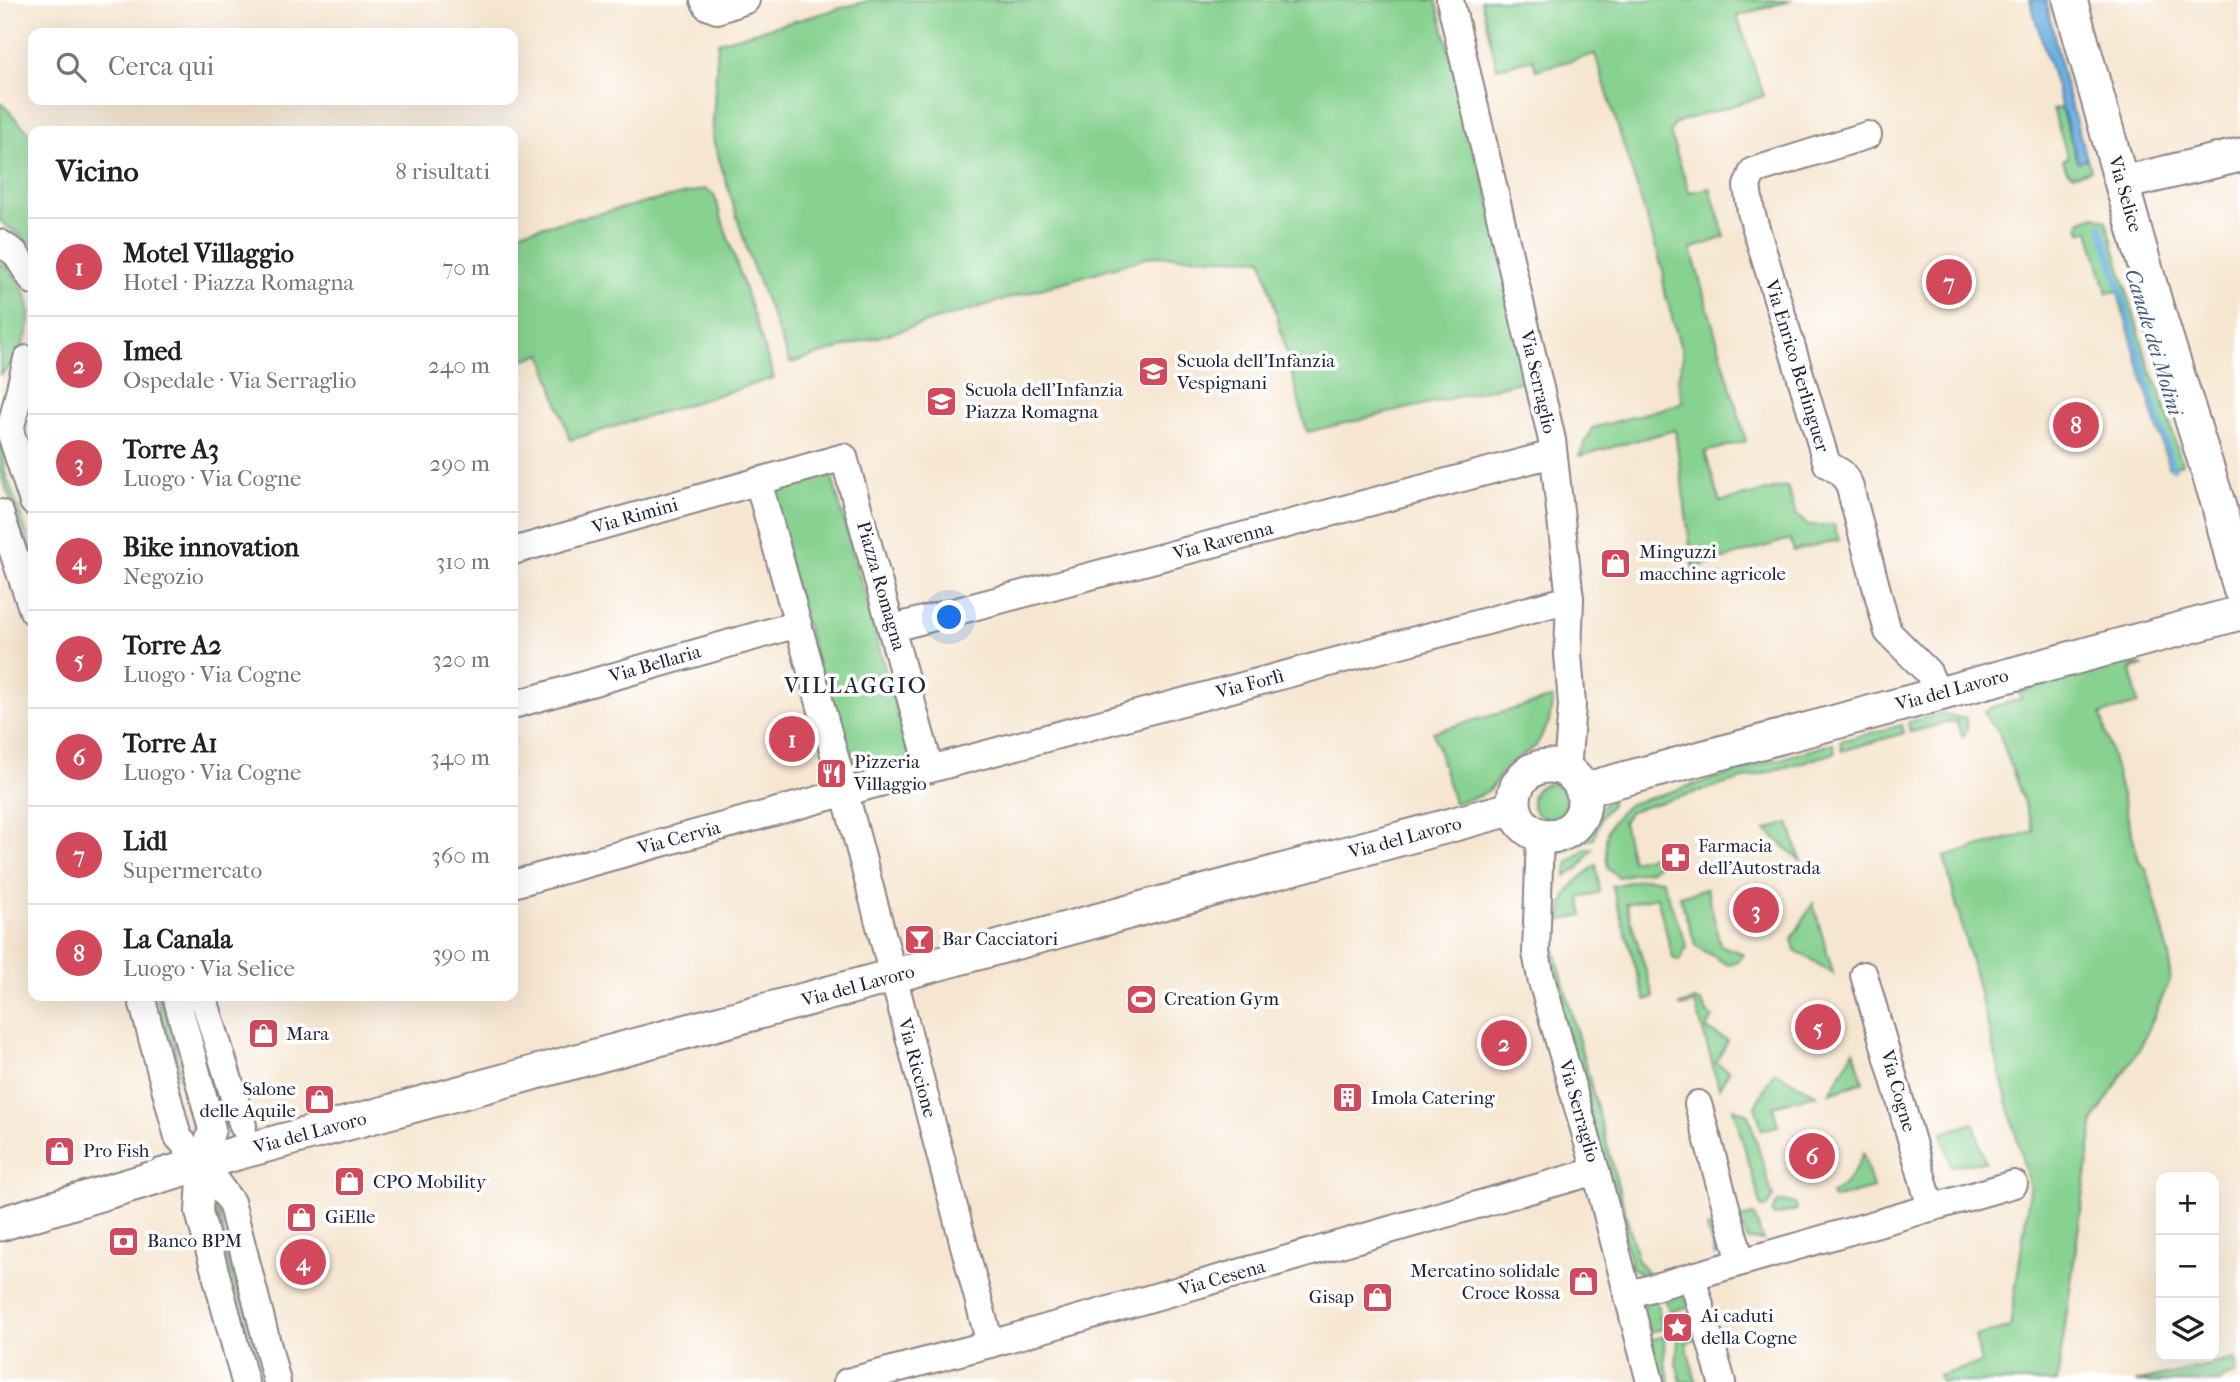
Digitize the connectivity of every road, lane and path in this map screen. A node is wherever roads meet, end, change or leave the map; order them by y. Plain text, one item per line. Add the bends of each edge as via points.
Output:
1 (704, 0) edge
2 (746, 0) edge
3 (1450, 0) edge
4 (2070, 0) edge
5 (1868, 135) dead end
6 (2240, 155) edge
7 (2123, 183) junction
8 (0, 243) edge
9 (28, 271) edge
10 (28, 355) edge
11 (28, 360) edge
12 (0, 384) edge
13 (1553, 454) junction
14 (758, 481) junction
15 (28, 487) edge
16 (0, 513) edge
17 (518, 550) edge
18 (2240, 589) edge
19 (28, 596) edge
20 (1570, 598) junction
21 (2240, 613) edge
22 (798, 624) junction
23 (893, 628) junction
24 (1938, 693) junction
25 (518, 704) edge
26 (930, 769) junction
27 (1575, 780) junction
28 (845, 793) junction
29 (1514, 808) junction
30 (1540, 836) junction
31 (518, 883) edge
32 (1864, 975) dead end
33 (893, 977) junction
34 (142, 1001) edge
35 (177, 1001) edge
36 (205, 1001) edge
37 (1698, 1104) dead end
38 (243, 1126) dead end
39 (202, 1163) junction
40 (1596, 1171) junction
41 (2014, 1184) dead end
42 (1931, 1208) junction
43 (0, 1224) edge
44 (1741, 1262) junction
45 (1692, 1277) junction
46 (1626, 1296) junction
47 (990, 1344) junction
48 (245, 1382) edge
49 (276, 1382) edge
50 (847, 1382) edge
51 (1650, 1382) edge
52 (1722, 1382) edge

1 - 2 street via 717,10
3 - 13 street, Via Serraglio
4 - 7 main road, Via Selice
5 - 24 street, Via Enrico Berlinguer via 1753,171 1747,186 1827,464 1849,484 1888,632 1928,672
6 - 7 main road
7 - 18 main road, Via Selice
8 - 9 street via 15,253
10 - 12 street
11 - 15 street via 10,431
13 - 20 street, Via Serraglio
13 - 23 street, Via Ravenna
14 - 17 street, Via Rimini
14 - 22 street
14 - 23 street, Piazza Romagna via 845,457
16 - 19 street
20 - 26 street, Via Forlì
20 - 27 street, Via Serraglio via 1568,654
21 - 24 main road, Via del Lavoro
22 - 25 street, Via Bellaria
22 - 28 street
23 - 26 street, Piazza Romagna
24 - 27 main road, Via del Lavoro
26 - 28 street
27 - 29 main road, Via del Lavoro via 1548,766 1529,773 1516,788
27 - 30 main road via 1583,812 1578,822 1562,835
28 - 31 street, Via Cervia
28 - 33 street, Via Riccione
29 - 30 main road via 1523,826
29 - 33 main road, Via del Lavoro
30 - 40 street, Via Serraglio via 1536,953
32 - 42 street, Via Cogne
33 - 39 main road, Via del Lavoro
33 - 47 street, Via Riccione
34 - 39 street via 178,1137
35 - 39 street via 212,1129
36 - 38 street
37 - 44 street
39 - 43 main road, Via del Lavoro
39 - 48 street via 199,1212
39 - 49 street via 231,1202
40 - 46 street, Via Serraglio
40 - 47 street, Via Cesena
41 - 42 street
42 - 44 street
44 - 45 street
45 - 46 street
45 - 52 street
46 - 51 street, Via Serraglio
47 - 50 street, Via Cesena

